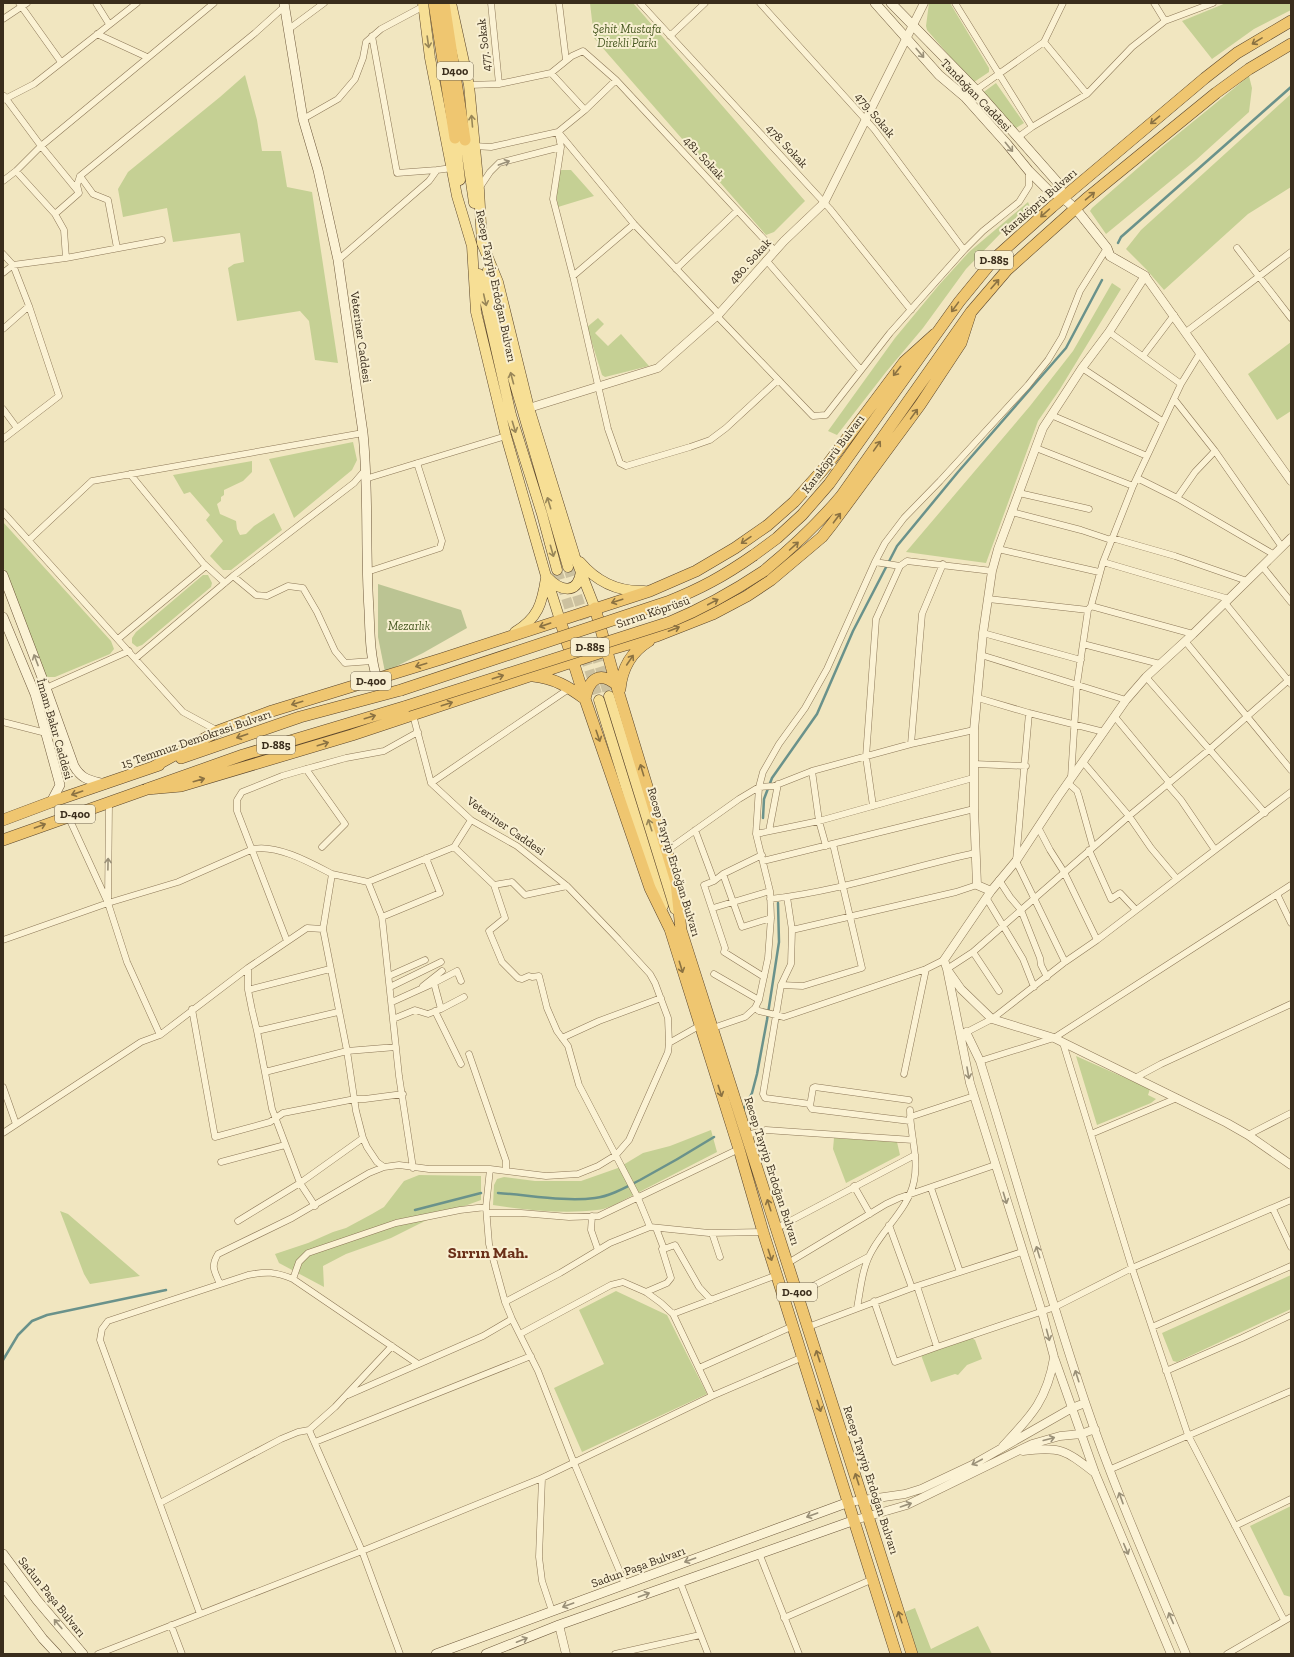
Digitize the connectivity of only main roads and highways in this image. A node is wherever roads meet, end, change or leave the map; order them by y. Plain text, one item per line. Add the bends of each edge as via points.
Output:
1 (444, 3) edge
2 (451, 3) edge
3 (875, 3) edge
4 (891, 3) edge
5 (285, 4) edge
6 (427, 4) edge
7 (1291, 21) edge
8 (1291, 44) edge
9 (460, 139) junction
10 (1064, 198) junction
11 (1076, 210) junction
12 (477, 244) junction
13 (1145, 276) road end
14 (971, 312) junction
15 (935, 334) junction
16 (754, 555) joint
17 (576, 557) junction
18 (563, 568) tunnel mouth
19 (581, 572) junction
20 (3, 575) edge
21 (546, 576) junction
22 (650, 591) junction
23 (595, 608) junction
24 (3, 617) edge
25 (560, 620) junction
26 (657, 636) junction
27 (507, 638) junction
28 (608, 650) junction
29 (574, 661) junction
30 (531, 676) junction
31 (377, 679) junction
32 (401, 690) joint
33 (615, 691) junction
34 (585, 699) junction
35 (599, 700) tunnel mouth
36 (410, 710) junction
37 (153, 768) junction
38 (105, 784) junction
39 (147, 789) joint
40 (51, 802) junction
41 (3, 820) edge
42 (3, 840) edge
43 (670, 929) junction
44 (681, 930) junction
45 (849, 1502) junction
46 (855, 1520) junction
47 (3, 1554) edge
48 (3, 1586) edge
49 (489, 1653) edge
50 (57, 1654) edge
51 (83, 1654) edge
52 (436, 1654) edge
53 (896, 1654) edge
54 (912, 1654) edge

1 - 9 highway, Recep Tayyip Erdoğan Bulvarı / D400
12 -> 2 main road via 479,190 468,85
3 -> 10 main road, Tandoğan Caddesi via 939,75 965,97 1029,171 1048,190
4 - 10 main road, Tandoğan Caddesi via 976,90 1059,184
5 - 31 main road, Veteriner Caddesi via 303,119 318,170 338,260 363,433 372,661
6 - 9 highway, Recep Tayyip Erdoğan Bulvarı / D400
6 -> 12 main road via 430,58 457,196
7 -> 10 highway, Karaköprü Bulvarı / D-885 via 1238,53 1205,78
11 -> 8 highway, D-885 via 1086,199 1216,93 1249,69
9 - 12 main road, Recep Tayyip Erdoğan Bulvarı via 473,197
10 - 11 main road, Tandoğan Caddesi
10 -> 15 highway, Karaköprü Bulvarı / D-885 via 995,258
11 - 13 main road, Tandoğan Caddesi via 1107,248 1110,256
14 -> 11 highway, D-885 via 1007,270
17 -> 12 main road via 529,408 498,282
12 - 18 main road, Recep Tayyip Erdoğan Bulvarı via 511,415 542,514
12 - 21 main road via 476,312 506,436
26 -> 14 highway via 713,614 747,596 789,566 822,537 920,405 960,343
36 -> 14 highway, Sırrın Köprüsü / D-885, bridge via 670,622 734,591 764,570 795,546 842,495
15 - 16 highway, Karaköprü Bulvarı / D-885 via 829,484 802,515
15 -> 22 highway via 904,362 827,465 794,502 768,525 735,548 696,572
16 - 32 highway, Sırrın Köprüsü / D-885, bridge via 724,576 667,602
17 - 19 main road
17 - 22 main road via 595,578 608,586 622,590
19 - 21 main road via 577,585 570,589 555,586
19 - 23 main road
38 -> 20 main road via 80,776 74,766
21 - 25 main road
21 - 27 main road via 540,607 528,624
22 -> 23 highway
23 - 25 highway, D-400
23 - 28 highway, D-400
24 - 40 main road, İmam Bakır Caddesi via 35,694 60,785
25 -> 27 highway, D-400
25 - 29 highway
26 - 28 highway
33 -> 26 highway via 629,661 639,648
27 -> 31 highway, D-400
28 - 29 highway
28 - 33 highway, D-400
29 - 30 highway
29 - 34 highway
30 - 34 highway via 558,682
36 -> 30 highway
31 -> 37 highway, D-400 via 272,711 218,731
32 -> 37 highway, 15 Temmuz Demokrasi Bulvarı / D-885 via 300,717
33 - 34 highway via 608,678 602,678 592,681 587,688
44 -> 33 main road, Recep Tayyip Erdoğan Bulvarı
44 -> 33 highway, D-400 via 676,882
34 -> 43 highway, D-400 via 650,888
35 - 43 main road, Recep Tayyip Erdoğan Bulvarı
39 -> 36 highway, D-885 via 250,753
37 - 38 highway, 15 Temmuz Demokrasi Bulvarı / D-400
38 -> 40 highway, 15 Temmuz Demokrasi Bulvarı / D-400
42 -> 39 highway, D-400
40 - 41 highway, 15 Temmuz Demokrasi Bulvarı / D-400
43 -> 45 highway, Recep Tayyip Erdoğan Bulvarı / D-400
54 -> 44 highway, Recep Tayyip Erdoğan Bulvarı / D-400
45 - 46 highway, Recep Tayyip Erdoğan Bulvarı / D-400
45 -> 52 main road, Sadun Paşa Bulvarı
49 -> 46 main road via 559,1625
46 - 53 highway, Recep Tayyip Erdoğan Bulvarı / D-400
51 -> 47 main road, Sadun Paşa Bulvarı via 37,1600
48 - 50 main road

